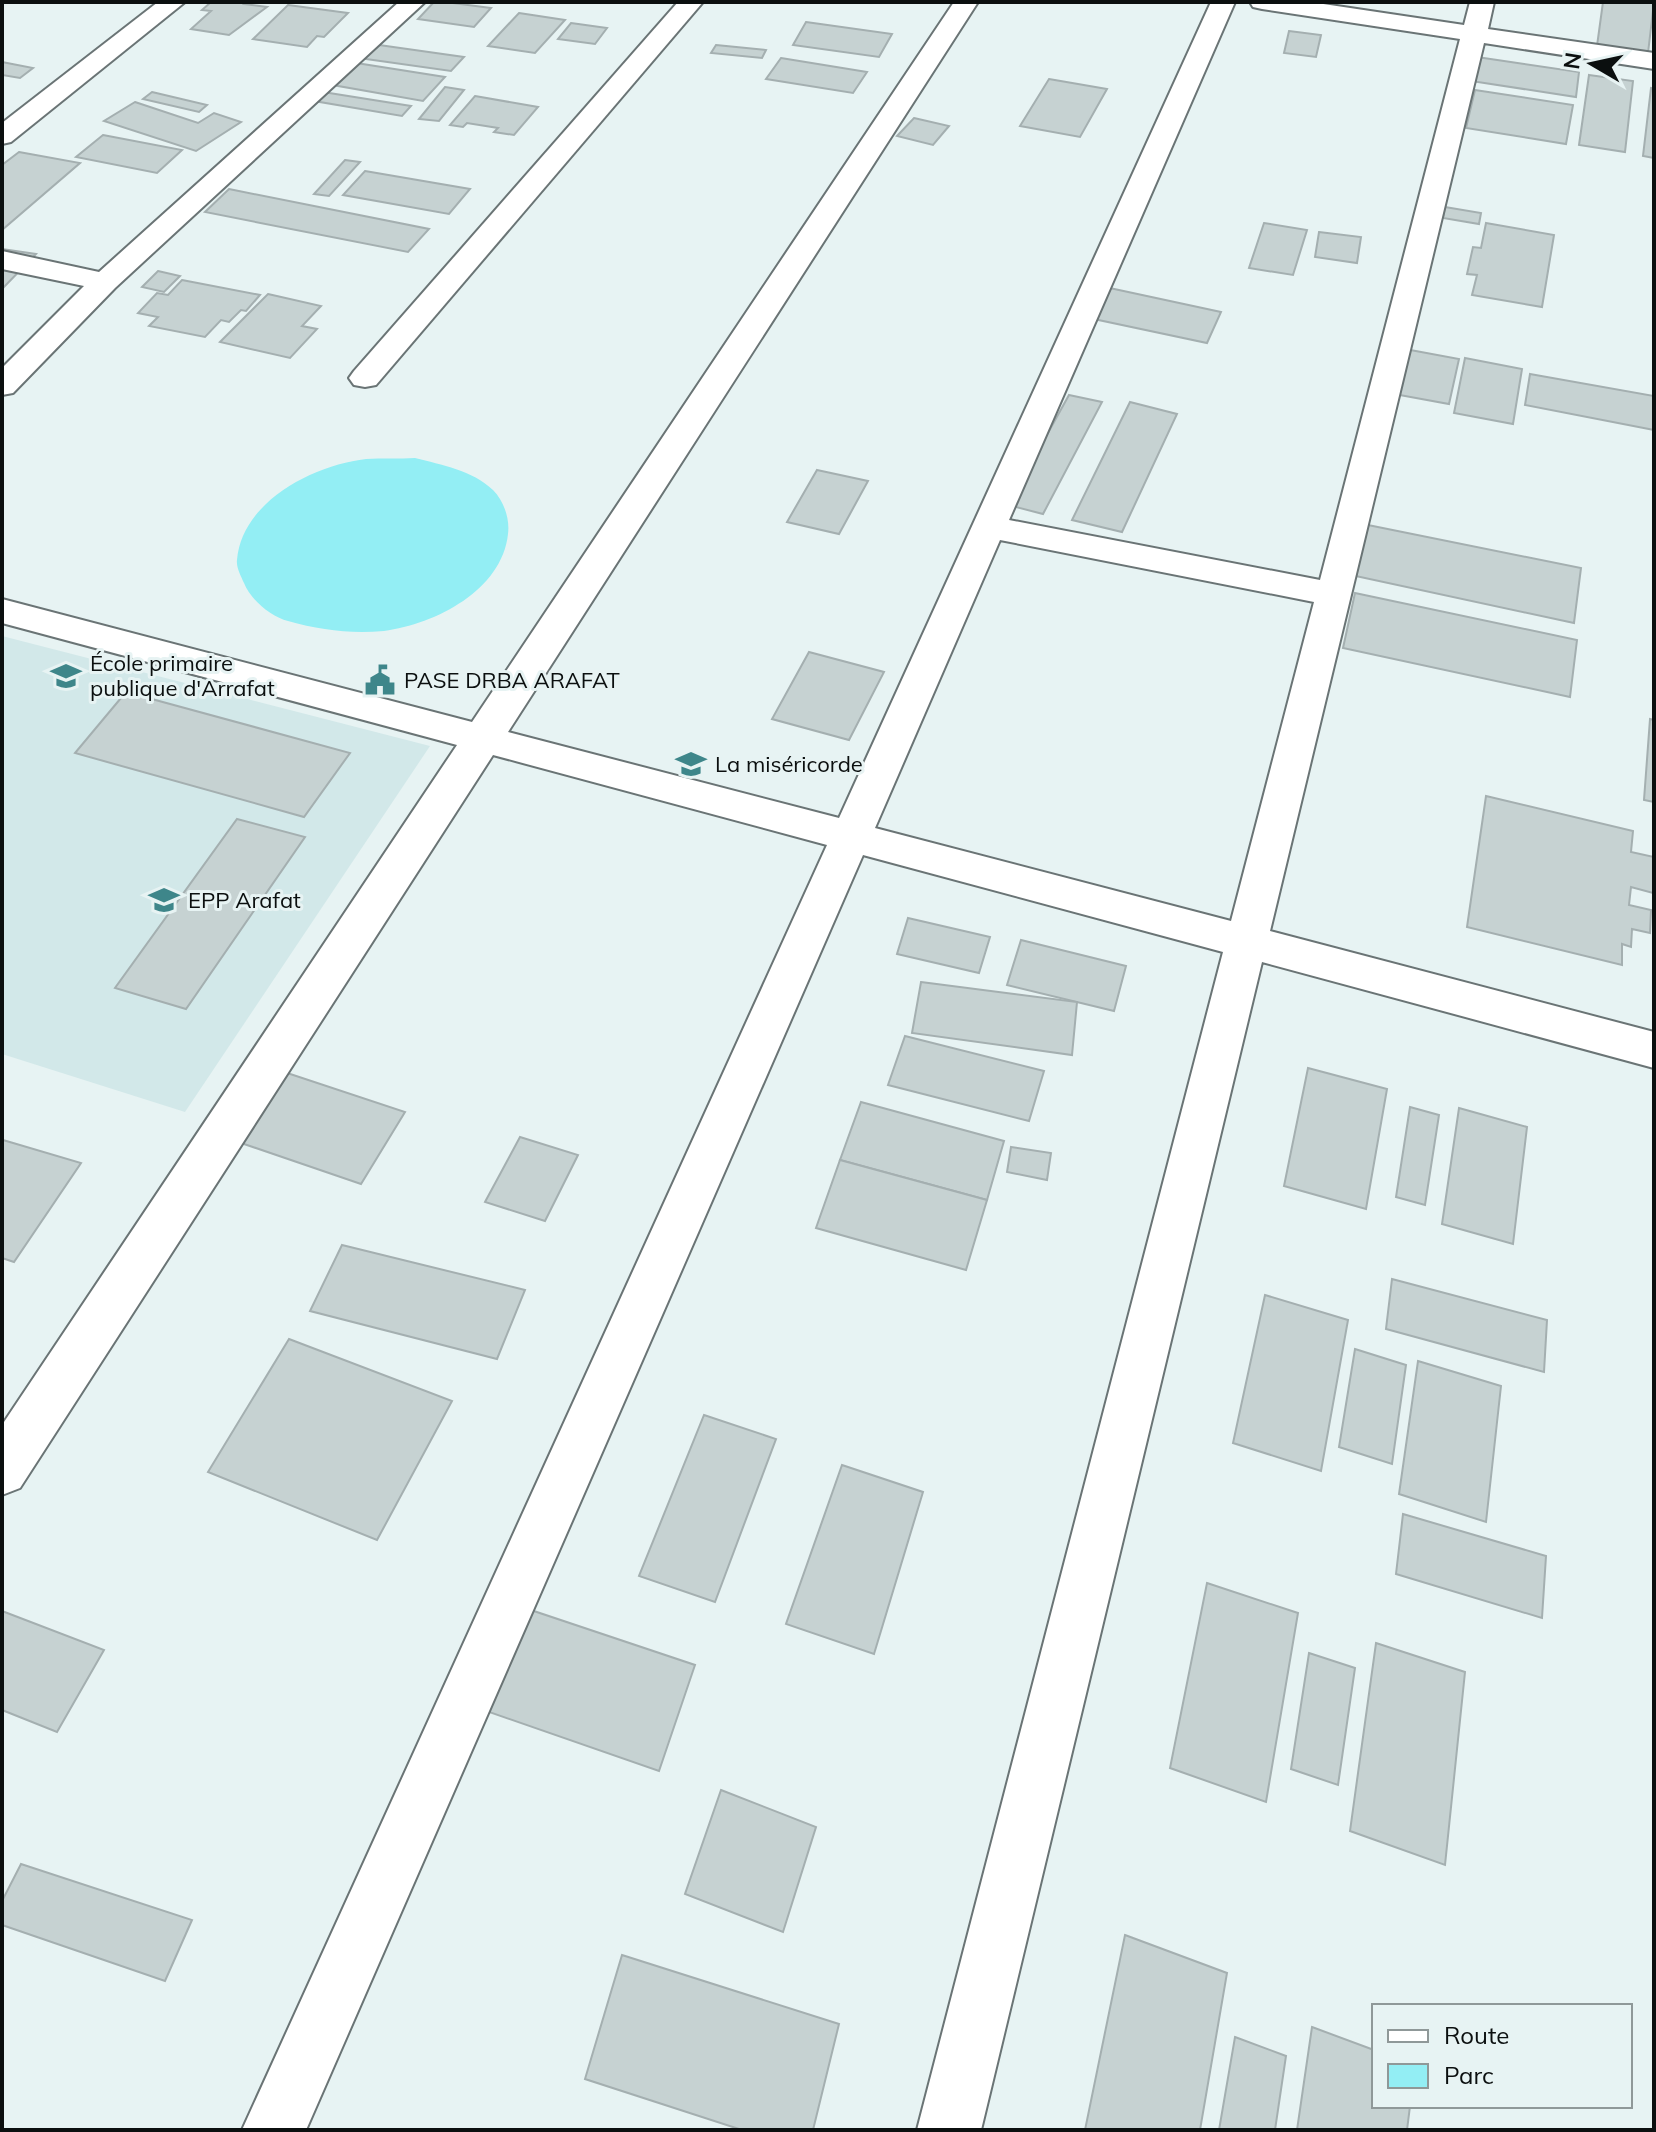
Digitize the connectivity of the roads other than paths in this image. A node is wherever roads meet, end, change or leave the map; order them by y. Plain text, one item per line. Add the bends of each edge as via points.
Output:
1 (173, 2) edge
2 (413, 2) edge
3 (691, 2) edge
4 (966, 2) edge
5 (1223, 2) edge
6 (1262, 2) edge
7 (1478, 18) edge
8 (1654, 61) edge
9 (2, 136) edge
10 (2, 260) edge
11 (105, 282) junction
12 (365, 378) dead end
13 (2, 386) edge
14 (989, 527) junction
15 (1334, 594) junction
16 (2, 611) edge
17 (482, 739) junction
18 (851, 837) junction
19 (1247, 941) junction
20 (1654, 1050) edge
21 (2, 1470) edge
22 (274, 2130) edge
23 (949, 2130) edge

1 - 9 street
2 - 11 street
3 - 12 street
4 - 17 street
5 - 14 street
6 - 7 street
7 - 8 street
7 - 15 street
10 - 11 street
11 - 13 street
14 - 15 street
14 - 18 street
15 - 19 street
16 - 17 street
17 - 18 street
17 - 21 street
18 - 19 street
18 - 22 street
19 - 20 street
19 - 23 street

